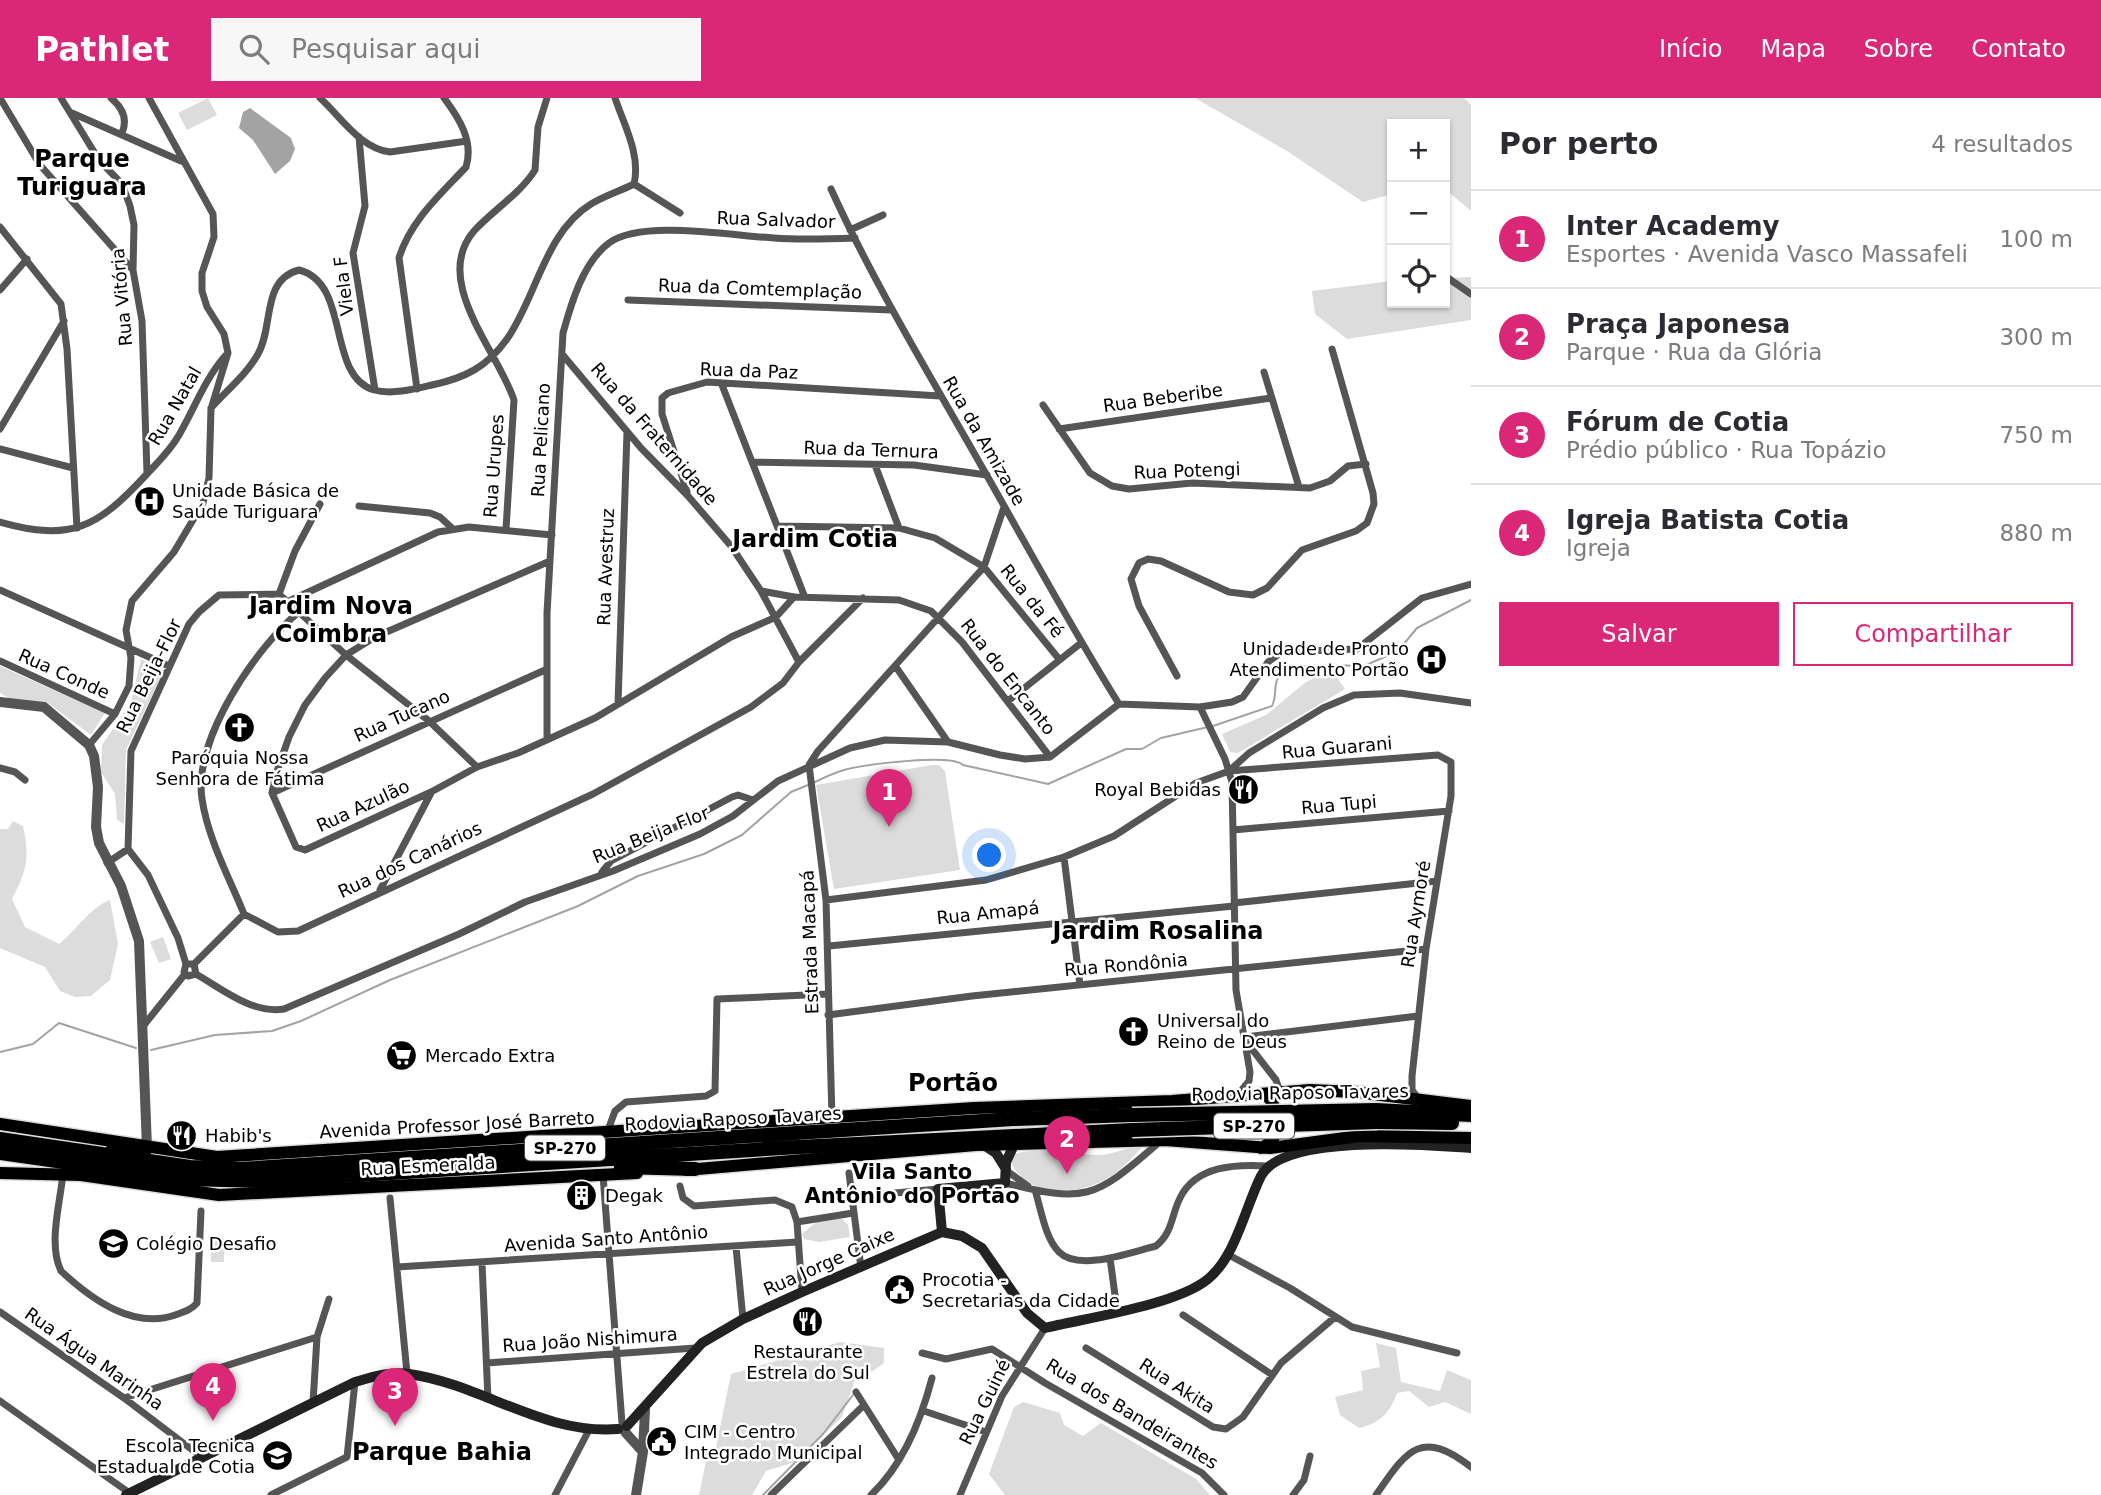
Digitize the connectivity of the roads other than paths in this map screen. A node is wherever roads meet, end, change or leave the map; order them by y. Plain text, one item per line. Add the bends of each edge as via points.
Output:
1 (0, 98) edge
2 (61, 98) edge
3 (111, 98) edge
4 (149, 98) edge
5 (320, 98) edge
6 (444, 98) edge
7 (547, 98) edge
8 (615, 98) edge
9 (72, 113) junction
10 (122, 133) junction
11 (359, 137) junction
12 (467, 141) junction
13 (182, 162) junction
14 (634, 184) junction
15 (831, 189) dead end
16 (680, 213) dead end
17 (883, 215) dead end
18 (0, 227) edge
19 (850, 230) junction
20 (695, 231) joint
21 (855, 238) junction
22 (27, 259) junction
23 (133, 270) junction
24 (1450, 279) edge
25 (1450, 283) edge
26 (1462, 287) junction
27 (0, 290) edge
28 (1471, 294) edge
29 (628, 300) dead end
30 (892, 310) junction
31 (64, 321) junction
32 (1332, 349) dead end
33 (228, 353) junction
34 (562, 354) junction
35 (495, 356) junction
36 (1265, 372) dead end
37 (722, 385) junction
38 (417, 389) junction
39 (375, 390) junction
40 (940, 396) junction
41 (1271, 398) junction
42 (1043, 405) dead end
43 (211, 408) junction
44 (0, 429) edge
45 (1059, 429) junction
46 (628, 432) junction
47 (641, 448) junction
48 (0, 449) edge
49 (625, 455) junction
50 (753, 461) junction
51 (1366, 464) junction
52 (876, 465) junction
53 (73, 468) junction
54 (147, 473) junction
55 (987, 475) junction
56 (1299, 487) junction
57 (688, 496) junction
58 (320, 504) dead end
59 (359, 506) dead end
60 (1004, 507) junction
61 (0, 522) edge
62 (778, 526) junction
63 (77, 528) junction
64 (899, 528) junction
65 (453, 529) junction
66 (506, 529) junction
67 (552, 535) junction
68 (550, 561) junction
69 (984, 567) junction
70 (1471, 584) edge
71 (0, 590) edge
72 (761, 591) junction
73 (279, 594) junction
74 (804, 595) junction
75 (794, 597) junction
76 (863, 598) junction
77 (289, 601) junction
78 (300, 611) junction
79 (776, 617) junction
80 (940, 618) junction
81 (1081, 643) junction
82 (128, 648) junction
83 (346, 654) junction
84 (1059, 659) junction
85 (0, 661) edge
86 (799, 662) junction
87 (170, 666) junction
88 (896, 667) junction
89 (545, 670) junction
90 (1177, 676) dead end
91 (1008, 701) junction
92 (0, 702) edge
93 (1471, 703) edge
94 (618, 704) junction
95 (1119, 704) junction
96 (1200, 707) junction
97 (115, 714) junction
98 (429, 721) junction
99 (547, 739) junction
100 (948, 742) junction
101 (89, 745) junction
102 (1050, 757) junction
103 (1448, 758) joint
104 (809, 765) junction
105 (477, 766) junction
106 (0, 768) edge
107 (1229, 771) junction
108 (24, 780) dead end
109 (272, 793) junction
110 (431, 793) junction
111 (753, 800) junction
112 (1449, 811) junction
113 (1233, 830) junction
114 (128, 849) junction
115 (1064, 857) junction
116 (107, 863) junction
117 (603, 872) junction
118 (1437, 881) junction
119 (380, 890) junction
120 (826, 900) junction
121 (1234, 904) junction
122 (244, 914) junction
123 (1070, 920) junction
124 (829, 946) junction
125 (1426, 949) junction
126 (190, 964) junction
127 (1236, 971) junction
128 (185, 974) junction
129 (196, 974) junction
130 (1080, 985) junction
131 (828, 994) junction
132 (828, 1015) junction
133 (1418, 1016) junction
134 (144, 1025) junction
135 (1246, 1040) junction
136 (1412, 1076) junction
137 (1294, 1091) junction
138 (1280, 1092) junction
139 (1266, 1094) junction
140 (1396, 1096) junction
141 (1236, 1097) junction
142 (1422, 1101) junction
143 (1471, 1106) edge
144 (1283, 1107) junction
145 (1471, 1115) edge
146 (1376, 1116) junction
147 (832, 1119) junction
148 (1132, 1123) junction
149 (0, 1124) edge
150 (1471, 1124) edge
151 (606, 1133) junction
152 (0, 1137) edge
153 (1471, 1138) edge
154 (1160, 1142) junction
155 (984, 1145) junction
156 (1014, 1146) junction
157 (1292, 1146) junction
158 (147, 1148) junction
159 (1261, 1148) junction
160 (1471, 1148) edge
161 (0, 1153) edge
162 (561, 1163) junction
163 (1268, 1166) junction
164 (695, 1169) junction
165 (0, 1173) edge
166 (849, 1173) dead end
167 (63, 1174) junction
168 (603, 1175) junction
169 (1006, 1177) junction
170 (680, 1186) dead end
171 (938, 1189) junction
172 (1035, 1190) junction
173 (852, 1197) junction
174 (390, 1198) dead end
175 (201, 1210) dead end
176 (853, 1213) junction
177 (797, 1222) junction
178 (942, 1232) junction
179 (797, 1242) junction
180 (736, 1247) junction
181 (609, 1252) junction
182 (1227, 1254) junction
183 (1110, 1258) junction
184 (482, 1263) junction
185 (397, 1267) junction
186 (861, 1268) junction
187 (802, 1292) junction
188 (328, 1298) dead end
189 (1117, 1310) junction
190 (0, 1312) edge
191 (1183, 1315) dead end
192 (1335, 1318) junction
193 (743, 1319) junction
194 (1045, 1328) junction
195 (317, 1337) junction
196 (695, 1348) junction
197 (1086, 1348) dead end
198 (922, 1353) dead end
199 (1457, 1353) dead end
200 (616, 1354) junction
201 (487, 1363) junction
202 (1018, 1367) junction
203 (407, 1373) junction
204 (1271, 1374) junction
205 (932, 1378) dead end
206 (355, 1382) junction
207 (856, 1392) dead end
208 (124, 1398) junction
209 (488, 1399) junction
210 (0, 1401) edge
211 (313, 1403) junction
212 (863, 1406) junction
213 (645, 1409) junction
214 (924, 1411) junction
215 (623, 1428) junction
216 (589, 1430) junction
217 (986, 1432) junction
218 (643, 1452) junction
219 (1310, 1456) dead end
220 (203, 1458) junction
221 (899, 1460) junction
222 (1471, 1467) edge
223 (130, 1494) edge
224 (271, 1495) edge
225 (555, 1495) edge
226 (636, 1495) edge
227 (771, 1495) edge
228 (871, 1495) edge
229 (960, 1495) edge
230 (1224, 1495) edge
231 (1293, 1495) edge
232 (1376, 1495) edge

1 - 23 street via 40,165
2 - 9 street, Rua Vitória
3 - 10 street via 125,115
4 - 13 street
5 - 11 street
6 - 12 street via 463,126
7 - 35 street, Rua Urupes via 538,127 535,170 474,232 459,262 468,307
8 - 14 street via 638,169
9 - 10 street
9 - 23 street, Rua Vitória via 99,160 122,184 134,225
10 - 13 street
11 - 12 street via 390,152
11 - 39 street, Viela F via 365,205 353,253
12 - 38 street via 466,167 414,224 400,258
13 - 33 street via 216,225 202,273 202,291 224,334
14 - 16 street
14 - 35 street via 576,216 551,252
15 - 19 street, Rua da Amizade
17 - 19 street
18 - 22 street
19 - 21 street, Rua da Amizade
20 - 21 street, Rua Salvador via 791,239
20 - 34 street, Rua Pelicano via 635,233 610,242 576,295 563,333
21 - 30 street, Rua da Amizade
22 - 27 street
22 - 31 street via 57,298
23 - 54 street, Rua Vitória via 142,321
24 - 26 street
25 - 26 street
26 - 28 street
29 - 30 street, Rua da Comtemplação
30 - 40 street, Rua da Amizade
31 - 44 street
31 - 53 street
32 - 51 street
33 - 43 street
33 - 54 street, Rua Natal via 167,455
34 - 46 street, Rua da Fraternidade
34 - 67 street, Rua Pelicano
35 - 38 street via 454,380
35 - 66 street, Rua Urupes via 514,400
36 - 41 street
37 - 40 street, Rua da Paz
37 - 50 street
37 - 57 street, Rua da Paz via 698,383 663,398 662,414
38 - 39 street
39 - 43 street via 361,382 351,368 319,280 299,270 288,273 274,292 257,357
40 - 55 street, Rua da Amizade
41 - 45 street, Rua Beberibe
41 - 56 street
42 - 45 street, Rua Potengi
43 - 82 street via 209,478 203,503 174,552 132,601 127,615
45 - 56 street, Rua Potengi via 1090,473 1112,486
46 - 47 street, Rua da Fraternidade
46 - 49 street, Rua Avestruz
47 - 49 street
47 - 57 street, Rua da Fraternidade
48 - 53 street
49 - 94 street, Rua Avestruz
50 - 52 street, Rua da Ternura
50 - 62 street
51 - 56 street, Rua Potengi via 1348,466 1322,485
51 - 90 street via 1374,504 1367,523 1302,550 1267,588 1253,595 1229,592 1161,561 1139,563 1131,579 1139,606
52 - 55 street, Rua da Ternura
52 - 64 street
53 - 63 street
54 - 63 street, Rua Natal via 112,508
55 - 60 street, Rua da Amizade
57 - 72 street, Rua da Fraternidade via 731,546
58 - 73 street
59 - 65 street via 430,513
60 - 69 street, Rua Beija Flor
60 - 81 street, Rua da Amizade
61 - 63 street via 47,532
62 - 64 street, Rua da Fé
62 - 74 street
64 - 69 street, Rua da Fé via 935,538
65 - 66 street
65 - 77 street via 420,538
66 - 67 street
67 - 68 street, Rua Pelicano
68 - 83 street
68 - 89 street, Rua Pelicano
69 - 80 street, Rua Beija Flor
69 - 84 street, Rua da Fé
70 - 96 street via 1422,598 1357,649 1282,652 1268,662 1243,697 1220,706
71 - 82 street
72 - 75 street
72 - 79 street, Rua da Fraternidade
73 - 77 street
73 - 87 street, Rua Beija-Flor via 232,593 210,600 189,624
74 - 75 street
74 - 76 street
75 - 79 street, Rua Azulão
76 - 80 street via 915,604
76 - 86 street, Rua dos Canários
77 - 78 street
78 - 83 street
78 - 122 street via 278,629 252,664 226,708 201,773 206,822
79 - 86 street, Rua da Fraternidade
79 - 94 street, Rua Azulão via 730,637
80 - 88 street, Rua Beija Flor
80 - 91 street, Rua do Encanto
81 - 84 street
81 - 95 street, Rua da Amizade
82 - 87 street
82 - 97 street via 129,687
83 - 98 street
83 - 109 street via 305,705 284,749
84 - 91 street
85 - 97 street, Rua Conde
86 - 119 street, Rua dos Canários via 767,696 651,764
87 - 114 street, Rua Beija-Flor via 131,751
88 - 100 street
88 - 104 street, Rua Beija Flor
89 - 98 street, Rua Tucano
89 - 99 street, Rua Pelicano
91 - 102 street, Rua do Encanto
92 - 101 street via 44,707
93 - 107 street via 1400,693 1354,695 1323,708
94 - 99 street, Rua Azulão
95 - 96 street
95 - 102 street
96 - 107 street
97 - 101 street
98 - 105 street
98 - 109 street, Rua Tucano
99 - 105 street, Rua Azulão
100 - 102 street via 1013,757
100 - 104 street via 885,740
101 - 116 street via 96,766 96,827
103 - 107 street, Rua Guarani via 1438,755
103 - 112 street, Rua Aymoré via 1453,767
104 - 111 street, Rua Beija Flor
104 - 120 street, Estrada Macapá
105 - 110 street, Rua Azulão
106 - 108 street
107 - 113 street
107 - 115 street via 1196,783 1114,836
109 - 110 street, Rua Azulão via 296,847 305,850
110 - 119 street
111 - 117 street, Rua Beija Flor via 700,834
111 - 117 street via 738,795 727,799 611,861
112 - 113 street, Rua Tupi
112 - 118 street, Rua Aymoré
113 - 121 street
114 - 116 street
114 - 126 street via 148,875
115 - 120 street via 986,880
115 - 123 street
116 - 134 street via 121,886 139,941
117 - 129 street, Rua Beija Flor via 284,1009 267,1010 246,1002
118 - 121 street, Rua Amapá
118 - 125 street, Rua Aymoré
119 - 122 street, Rua dos Canários via 298,931 278,932
120 - 124 street, Estrada Macapá
121 - 123 street, Rua Amapá
121 - 127 street
122 - 126 street
123 - 124 street, Rua Amapá
123 - 130 street
124 - 131 street, Estrada Macapá
125 - 127 street, Rua Rondônia
125 - 133 street, Rua Aymoré
126 - 128 street
126 - 129 street
127 - 130 street, Rua Rondônia
127 - 135 street
128 - 129 street
128 - 134 street
130 - 132 street, Rua Rondônia
131 - 132 street, Estrada Macapá
131 - 151 street via 717,999 717,1083 712,1094 636,1100 620,1106
132 - 147 street, Estrada Macapá
133 - 135 street
133 - 136 street, Rua Aymoré
134 - 158 street
135 - 138 street
135 - 141 street via 1249,1081
136 - 140 street via 1407,1088
136 - 142 street via 1412,1090
137 - 138 highway, Avenida Professor José Barreto
137 - 140 highway, Avenida Professor José Barreto
137 - 144 highway
138 - 139 highway, Avenida Professor José Barreto
138 - 144 highway
139 - 141 highway, Avenida Professor José Barreto
139 - 159 highway via 1273,1104 1277,1133 1273,1142
140 - 142 highway, Avenida Professor José Barreto
141 - 147 highway, Avenida Professor José Barreto
142 - 143 highway, Avenida Professor José Barreto
144 - 157 highway via 1285,1132
145 - 146 highway, Rodovia Raposo Tavares / SP-270
146 - 148 highway, Rodovia Raposo Tavares / SP-270, bridge
146 - 150 highway, Rodovia Raposo Tavares / SP-270
147 - 151 highway, Avenida Professor José Barreto
148 - 152 highway, Rodovia Raposo Tavares / SP-270 via 1013,1119 240,1169 190,1167
148 - 162 highway, Rodovia Raposo Tavares / SP-270
149 - 158 highway, Avenida Professor José Barreto
151 - 158 highway, Avenida Professor José Barreto via 237,1156
152 - 158 highway via 111,1149
153 - 157 highway via 1386,1135
154 - 156 highway
154 - 159 highway
154 - 172 street via 1117,1179 1088,1194 1059,1196
155 - 156 highway
155 - 164 highway, Rua Esmeralda
155 - 169 main road via 996,1153
156 - 169 main road via 1006,1162
157 - 159 highway
160 - 163 main road via 1329,1147
161 - 162 highway, Rodovia Raposo Tavares / SP-270 via 209,1182
162 - 164 highway
163 - 182 main road
163 - 183 street via 1244,1165 1206,1173 1180,1198 1165,1238 1156,1246
164 - 168 highway, Rua Esmeralda
165 - 167 highway, Rua Esmeralda
166 - 173 street
167 - 168 highway, Rua Esmeralda via 203,1195
167 - 175 street via 55,1259 70,1280 134,1319 152,1320 194,1307
168 - 181 street
169 - 171 main road
169 - 172 street
170 - 177 street via 683,1198 694,1206 784,1202 792,1207
171 - 173 street
171 - 178 main road
172 - 183 street via 1059,1252 1078,1262
173 - 176 street
174 - 185 street
176 - 177 street
176 - 186 street
177 - 179 street
178 - 186 main road, Rua Jorge Caixe
178 - 194 main road via 962,1236 982,1248 1027,1313
179 - 180 street, Avenida Santo Antônio
179 - 187 street
180 - 181 street, Avenida Santo Antônio
180 - 193 street
181 - 184 street, Avenida Santo Antônio
181 - 200 street
182 - 189 main road via 1215,1273 1190,1290
182 - 192 street
183 - 189 street
184 - 185 street, Avenida Santo Antônio
184 - 201 street
185 - 203 street
186 - 187 main road, Rua Jorge Caixe
187 - 193 main road, Rua Jorge Caixe
188 - 195 street
189 - 194 main road
190 - 208 street, Rua Água Marinha
191 - 204 street
192 - 199 street via 1366,1332
192 - 204 street, Rua Akita
193 - 196 main road, Rua Jorge Caixe
194 - 202 street, Rua Guiné
195 - 208 street
195 - 211 street
196 - 200 street, Rua João Nishimura
196 - 213 main road, Rua Jorge Caixe
197 - 204 street, Rua Akita via 1213,1427 1226,1429 1243,1417
198 - 202 street, Rua dos Bandeirantes via 946,1359 990,1349
200 - 201 street, Rua João Nishimura
200 - 215 street
201 - 209 street
202 - 217 street, Rua Guiné
202 - 230 street, Rua dos Bandeirantes via 1202,1473
203 - 206 main road
203 - 209 main road
205 - 214 street
206 - 211 main road
206 - 224 street via 347,1457
207 - 212 street
208 - 220 street, Rua Água Marinha
209 - 216 main road
210 - 223 street
211 - 220 main road
212 - 221 street
212 - 227 street
213 - 215 main road, Rua Jorge Caixe
213 - 218 street
214 - 217 street
214 - 221 street
215 - 216 main road
215 - 218 street
216 - 225 street
217 - 229 street, Rua Guiné
218 - 226 street
219 - 231 street via 1304,1480
220 - 223 main road
221 - 228 street
222 - 232 street via 1440,1448 1420,1446 1402,1458

